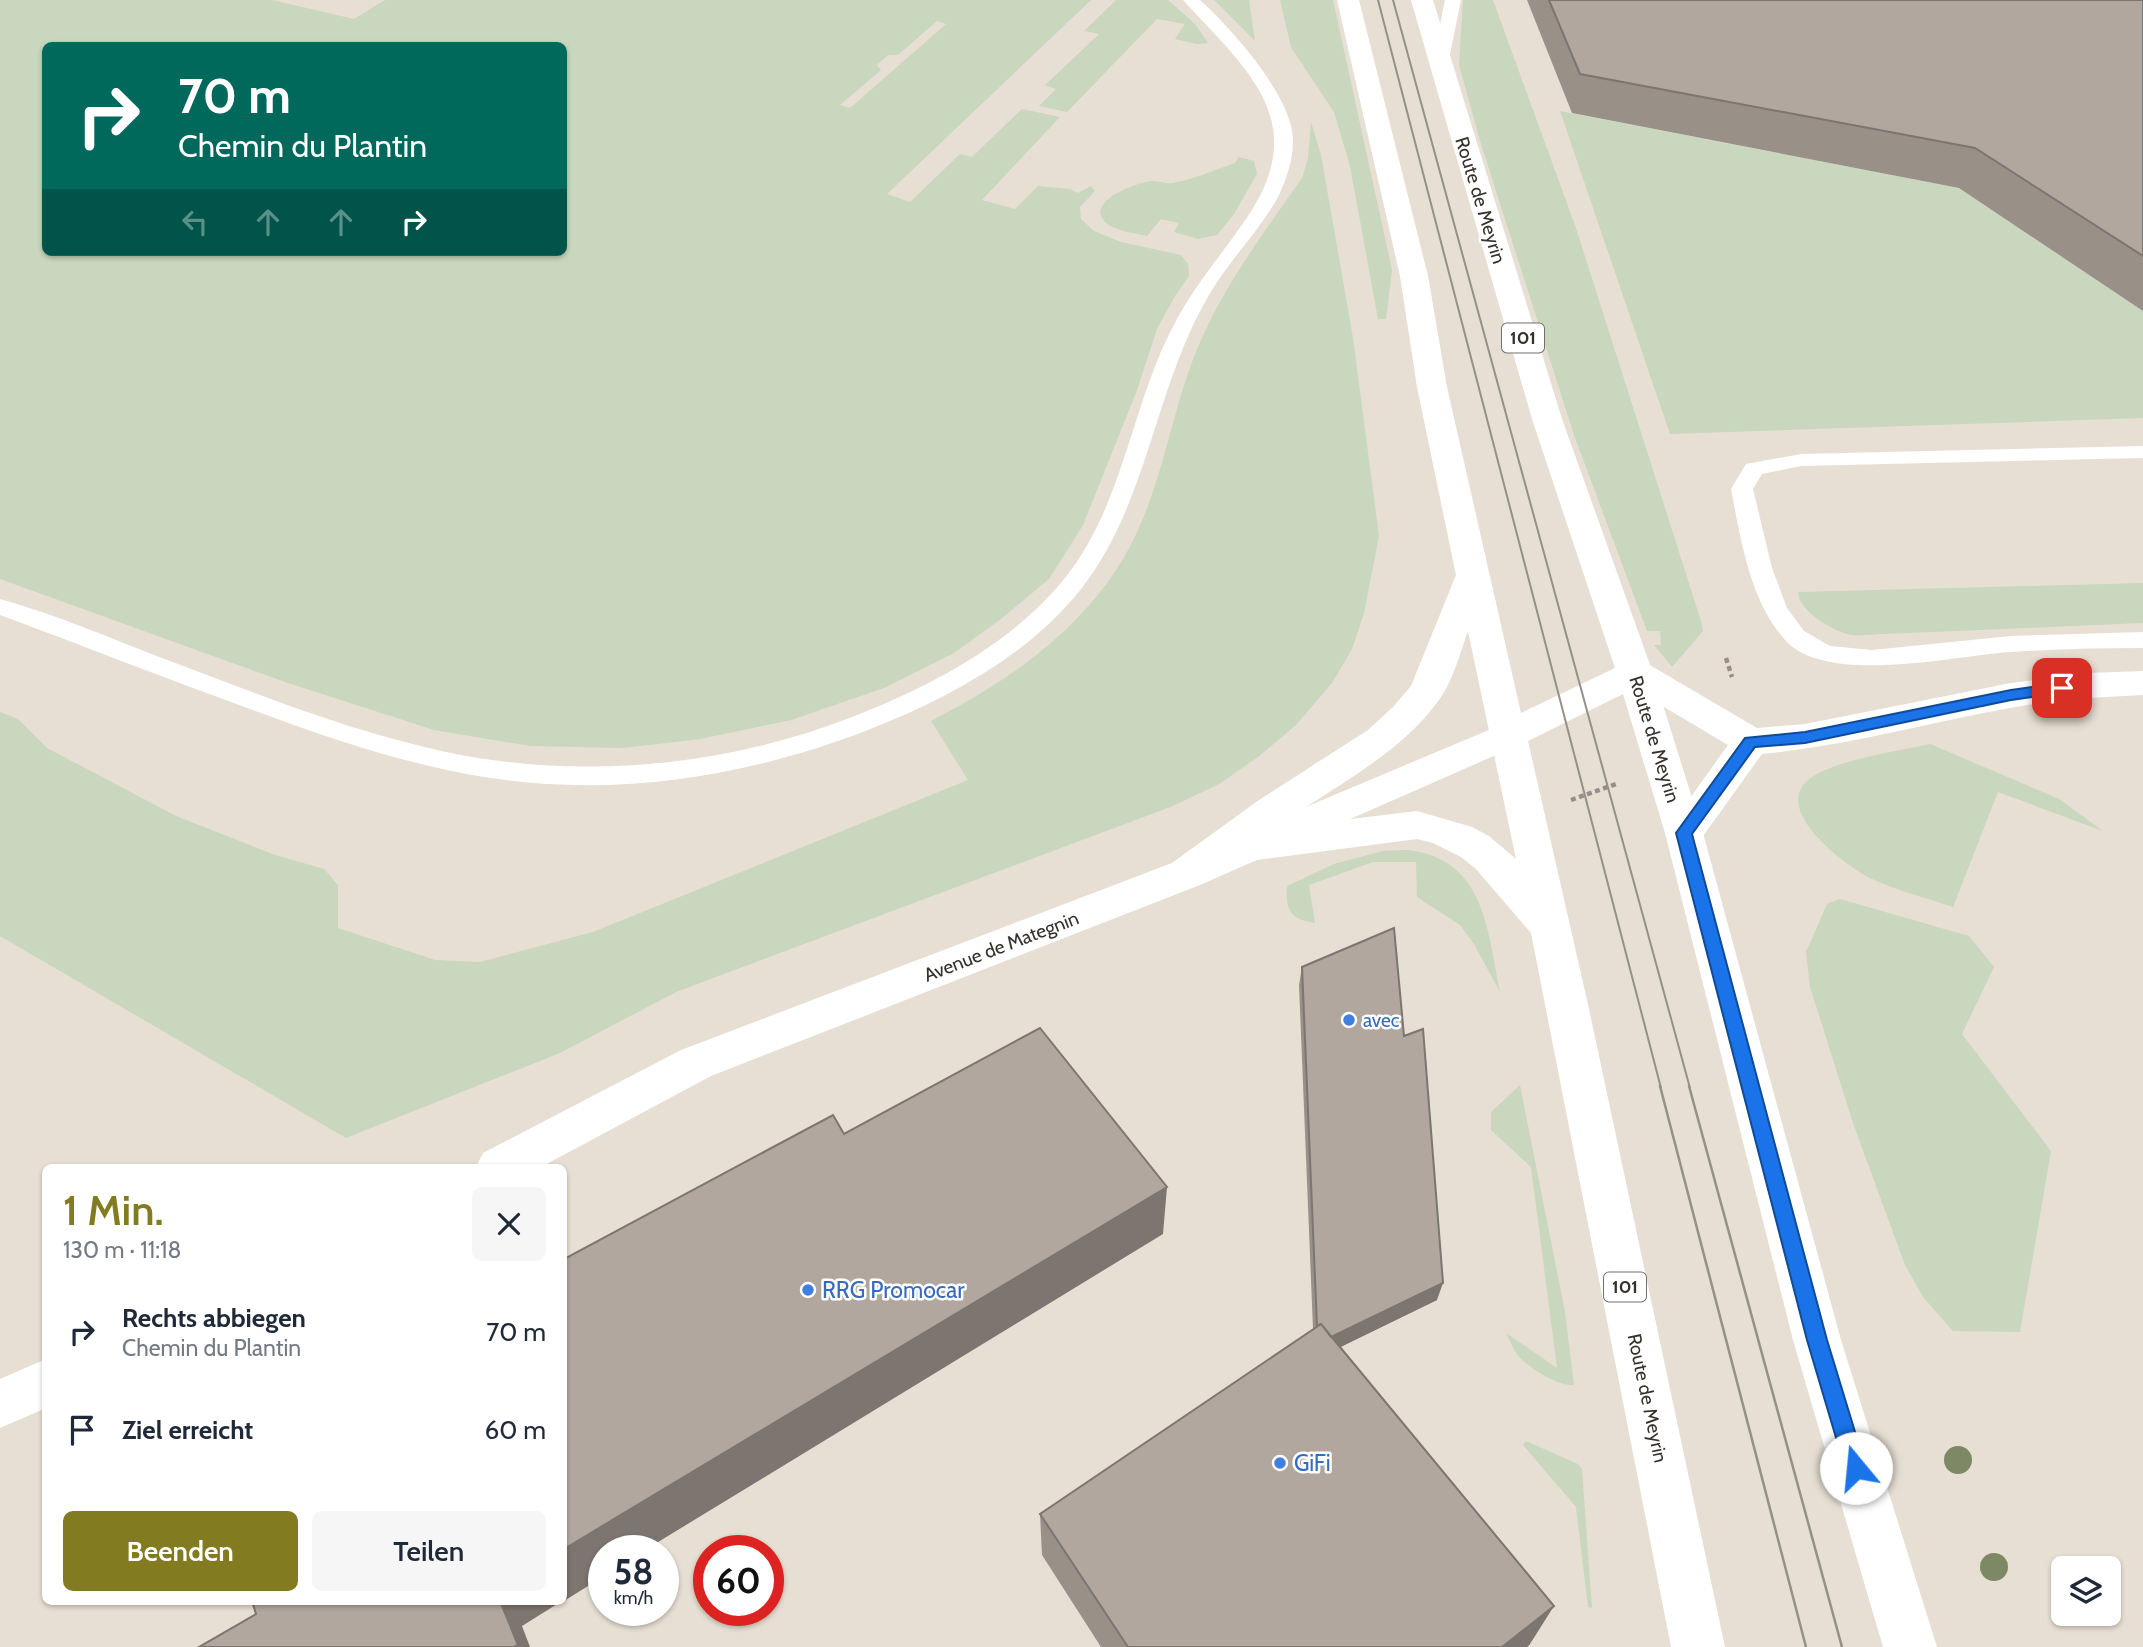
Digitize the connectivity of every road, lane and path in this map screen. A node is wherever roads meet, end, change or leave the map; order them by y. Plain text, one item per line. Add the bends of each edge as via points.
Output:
1 (1191, 0) edge
2 (1348, 0) edge
3 (1422, 0) edge
4 (1453, 0) edge
5 (1440, 64) junction
6 (2143, 452) edge
7 (1473, 575) junction
8 (0, 607) edge
9 (2143, 640) edge
10 (1635, 673) junction
11 (2143, 683) edge
12 (1508, 735) junction
13 (1751, 742) junction
14 (1663, 764) junction
15 (1522, 809) junction
16 (1684, 833) junction
17 (1256, 845) junction
18 (1186, 874) junction
19 (1548, 928) junction
20 (505, 1164) edge
21 (42, 1385) edge
22 (0, 1404) edge
23 (1698, 1647) edge
24 (1910, 1647) edge

1 - 8 lane via 1249,64 1279,115 1283,148 1273,184 1184,322 1121,504 1089,561 1025,632 946,685 857,726 748,758 627,774 513,772 388,747
2 - 7 main road, Route de Meyrin / 101 via 1414,276 1432,387
3 - 5 main road, Route de Meyrin / 101
4 - 5 lane
5 - 10 main road, Route de Meyrin / 101 via 1548,419
6 - 9 lane via 1801,460 1755,469 1742,489 1751,534 1780,620 1810,648 1838,656 1878,658 1967,648
7 - 12 main road, Route de Meyrin / 101
7 - 18 main road via 1427,691 1406,716 1370,747
10 - 12 main road, Avenue de Mategnin
10 - 13 main road
10 - 14 main road, Route de Meyrin / 101
11 - 13 main road via 2011,695 1805,737
12 - 15 main road, Route de Meyrin / 101
12 - 17 main road, Avenue de Mategnin
13 - 16 main road
14 - 15 path via 1552,807
14 - 16 main road, Route de Meyrin / 101
15 - 19 main road, Route de Meyrin / 101
16 - 24 main road, Route de Meyrin / 101 via 1817,1340
17 - 18 main road, Avenue de Mategnin
17 - 19 main road via 1417,825 1438,828 1486,852
18 - 20 main road, Avenue de Mategnin via 695,1063
19 - 23 main road, Route de Meyrin / 101
21 - 22 main road

